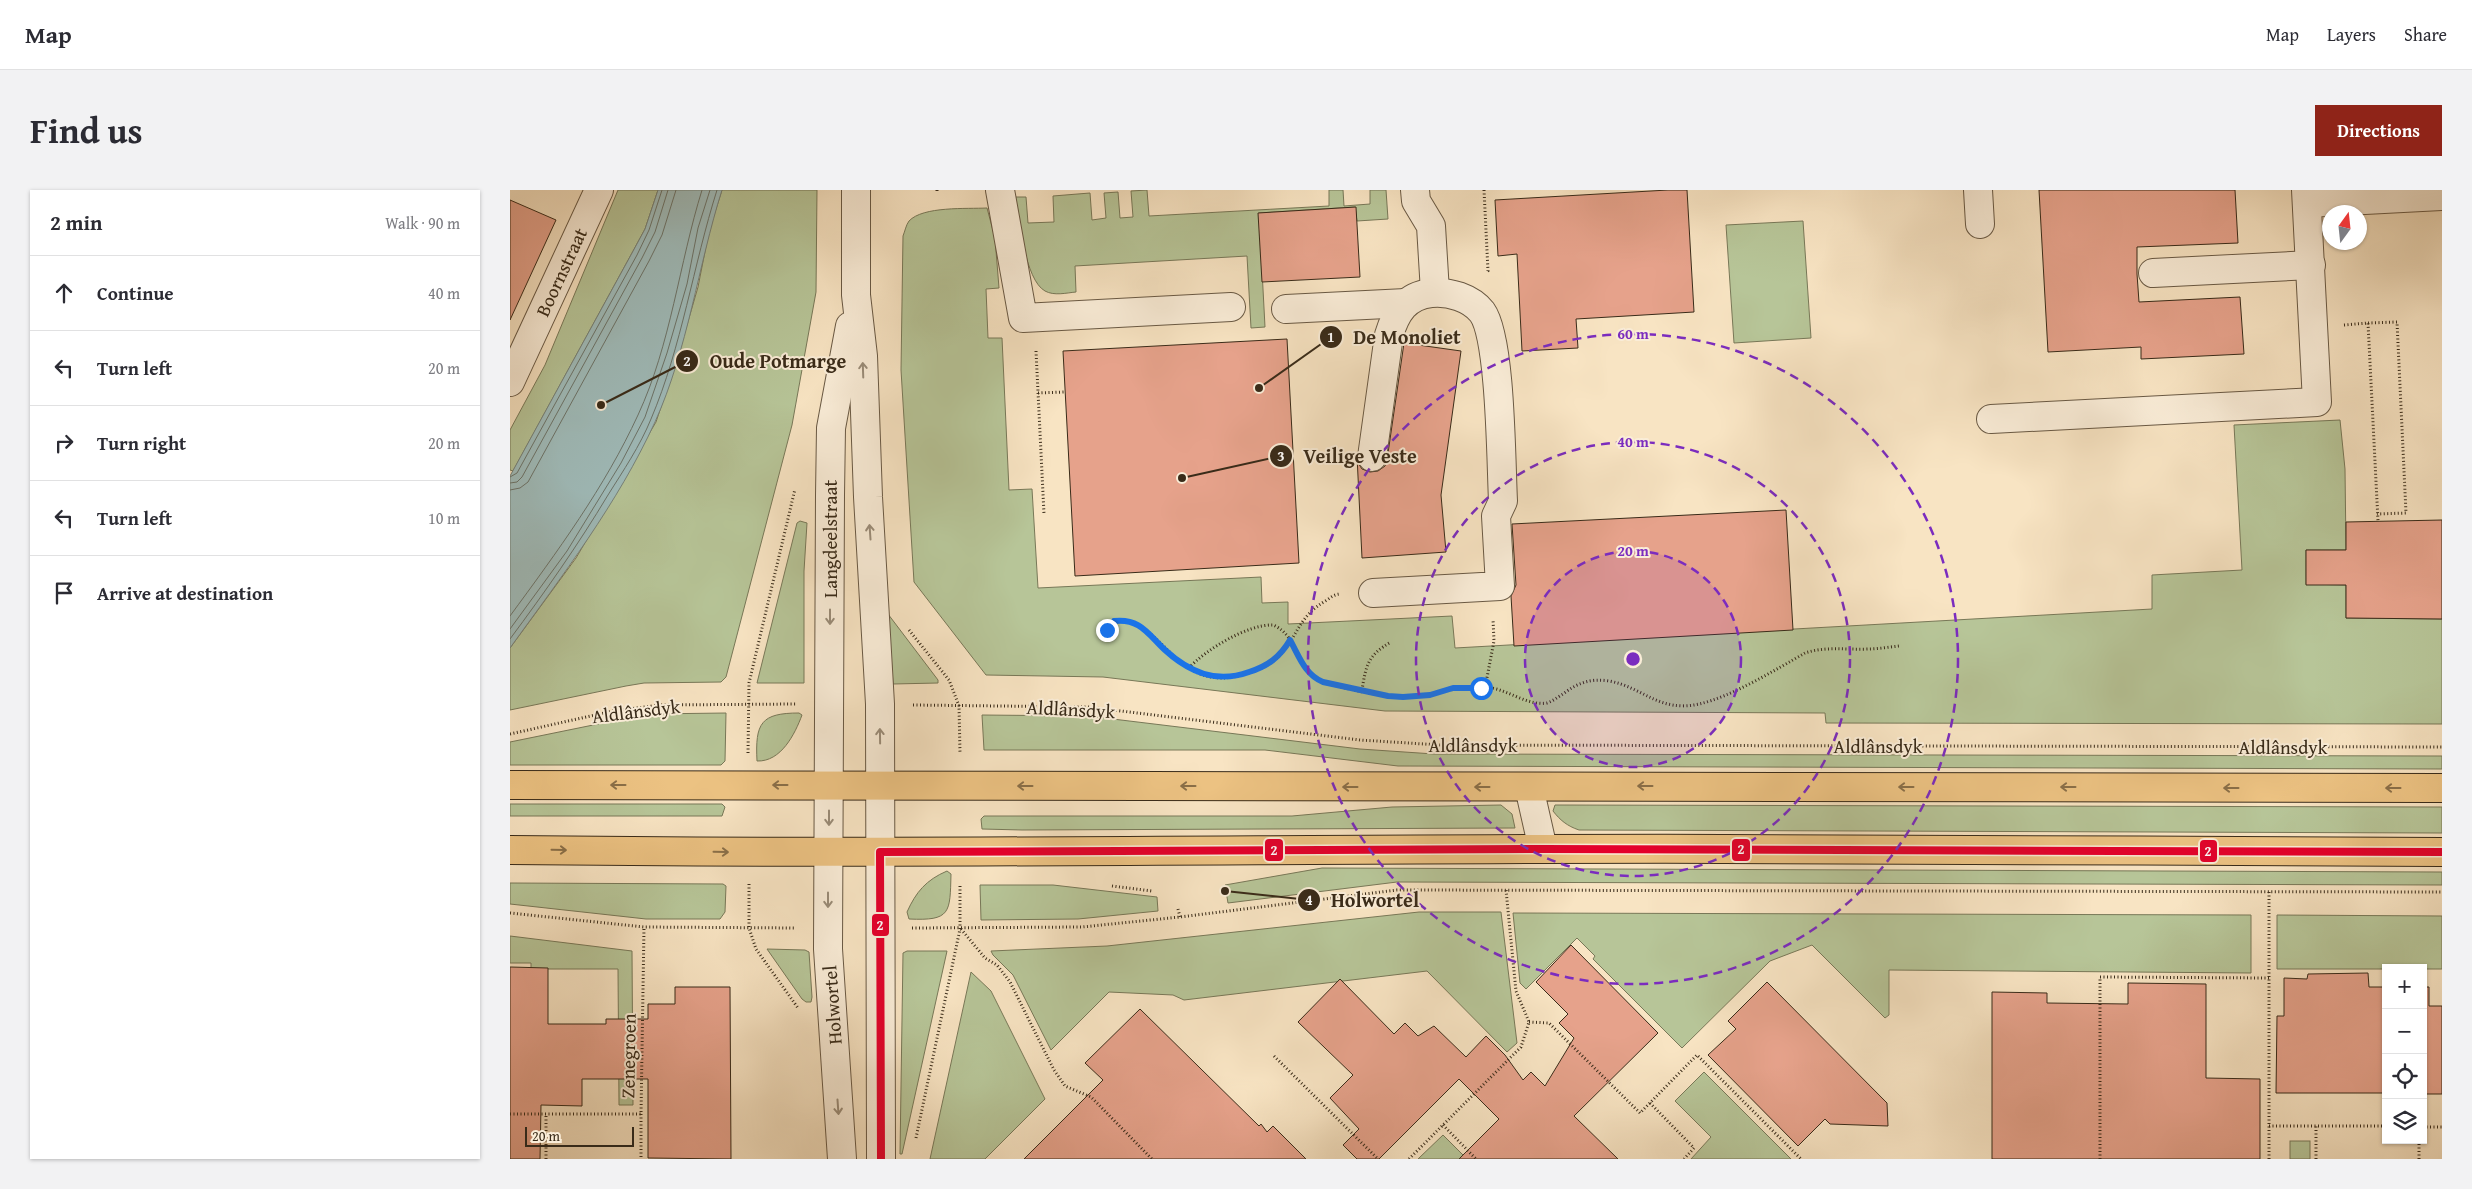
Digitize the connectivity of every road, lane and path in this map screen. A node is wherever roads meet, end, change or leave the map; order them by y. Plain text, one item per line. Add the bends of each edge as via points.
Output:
1 (599, 190) edge
2 (856, 190) edge
3 (1000, 190) edge
4 (1415, 190) edge
5 (1484, 190) edge
6 (1978, 190) edge
7 (2307, 196) edge
8 (2442, 196) edge
9 (1980, 224) dead end
10 (2311, 265) junction
11 (2153, 273) dead end
12 (1435, 292) junction
13 (856, 295) junction
14 (1465, 299) junction
15 (1406, 303) junction
16 (1231, 307) dead end
17 (1286, 309) dead end
18 (1034, 318) junction
19 (2368, 323) junction
20 (2314, 327) junction
21 (510, 382) edge
22 (1065, 392) dead end
23 (1038, 393) junction
24 (1991, 420) dead end
25 (1372, 457) dead end
26 (798, 480) dead end
27 (1044, 514) dead end
28 (2377, 514) junction
29 (2378, 521) dead end
30 (1492, 587) junction
31 (1373, 593) joint
32 (904, 622) dead end
33 (1107, 630) dead end
34 (1290, 640) junction
35 (1391, 642) dead end
36 (1899, 646) dead end
37 (1189, 668) junction
38 (1485, 688) junction
39 (1362, 690) junction
40 (830, 704) junction
41 (880, 704) junction
42 (749, 705) junction
43 (959, 706) junction
44 (510, 734) edge
45 (2442, 747) edge
46 (510, 785) edge
47 (829, 785) junction
48 (881, 785) junction
49 (1528, 787) junction
50 (2442, 788) edge
51 (1543, 849) junction
52 (510, 850) edge
53 (829, 852) junction
54 (880, 852) junction
55 (2442, 852) edge
56 (1506, 890) junction
57 (2269, 892) junction
58 (2442, 892) edge
59 (1178, 909) dead end
60 (510, 913) edge
61 (1180, 918) junction
62 (644, 927) junction
63 (960, 929) junction
64 (2269, 978) junction
65 (801, 1012) dead end
66 (1529, 1022) junction
67 (1274, 1056) dead end
68 (1650, 1103) junction
69 (510, 1114) edge
70 (546, 1114) junction
71 (641, 1114) junction
72 (1443, 1125) junction
73 (2268, 1126) junction
74 (2316, 1126) junction
75 (2382, 1126) edge
76 (2427, 1126) edge
77 (2442, 1126) edge
78 (915, 1140) dead end
79 (2419, 1144) edge
80 (546, 1159) edge
81 (641, 1159) edge
82 (842, 1159) edge
83 (881, 1159) edge
84 (1152, 1159) edge
85 (1378, 1159) edge
86 (1409, 1159) edge
87 (1476, 1159) edge
88 (1684, 1159) edge
89 (1801, 1159) edge
90 (2100, 1159) edge
91 (2269, 1159) edge
92 (2316, 1159) edge
93 (2419, 1159) edge

1 - 21 street, Boornstraat
2 - 13 street, Langdeelstraat
3 - 18 street via 1023,318
4 - 12 street via 1416,200 1431,226
5 - 14 path via 1488,270
6 - 9 street
7 - 8 street
7 - 10 street
10 - 11 street
10 - 20 street
12 - 14 street
12 - 15 street via 1418,295
13 -> 40 street, Langdeelstraat via 831,428
41 -> 13 street, Langdeelstraat via 863,356
14 - 30 street via 1482,312 1491,328 1496,365 1503,501 1496,516 1500,586
15 - 17 street
15 - 25 street via 1395,316 1389,335
16 - 18 street
18 - 23 path
19 - 20 path
19 - 28 path
19 - 28 path via 2398,322 2406,513
20 - 24 street via 2317,402
22 - 23 path
23 - 27 path
26 - 42 path via 749,683
28 - 29 path
30 - 31 street
30 - 38 path via 1494,641
31 - 34 path via 1337,594 1307,613
32 - 43 path via 949,680
33 - 37 path via 1114,621 1139,624
34 - 37 path via 1276,659 1245,674 1216,678 1197,674
34 - 37 path via 1281,628 1268,624 1223,642
34 - 39 path via 1315,679
35 - 39 path via 1374,653 1368,663
36 - 38 path via 1818,649 1717,698 1687,706 1656,702 1609,681 1582,682 1546,703
38 - 39 path via 1453,688 1430,695 1403,697
40 - 42 path, Aldlânsdyk
40 - 47 street, Langdeelstraat
41 - 43 path, Aldlânsdyk
48 -> 41 street, Langdeelstraat
42 - 44 path, Aldlânsdyk via 660,704
43 - 45 path, Aldlânsdyk via 1088,707 1360,740 1440,745
47 -> 46 main road
47 - 48 main road
47 -> 53 street, Holwortel
49 -> 48 main road
48 - 54 street, Langdeelstraat
50 -> 49 main road
49 - 51 street
51 - 54 main road
51 - 55 main road
52 -> 53 main road
53 - 54 main road
53 -> 82 street, Holwortel via 828,949
54 - 83 street
56 - 57 path
56 - 61 path via 1397,890
56 - 66 path via 1516,991
57 - 58 path
57 - 64 path
59 - 61 path
60 - 62 path
61 - 63 path via 1082,927
62 - 65 path via 750,928 756,949
62 - 71 path, Zenegroen
63 - 78 path
63 - 84 path via 1010,982 1065,1086 1091,1097
64 - 73 path
64 - 90 path via 2100,977
66 - 68 path via 1549,1023 1640,1113
66 - 72 path via 1521,1047
67 - 85 path
68 - 88 path via 1694,1148
68 - 89 path via 1697,1055
69 - 70 path, Zenegroen
70 - 71 path, Zenegroen
70 - 80 path
71 - 81 path
72 - 86 path
72 - 87 path
73 - 74 path
73 - 91 path
74 - 75 path
74 - 92 path
76 - 77 path
79 - 93 path

